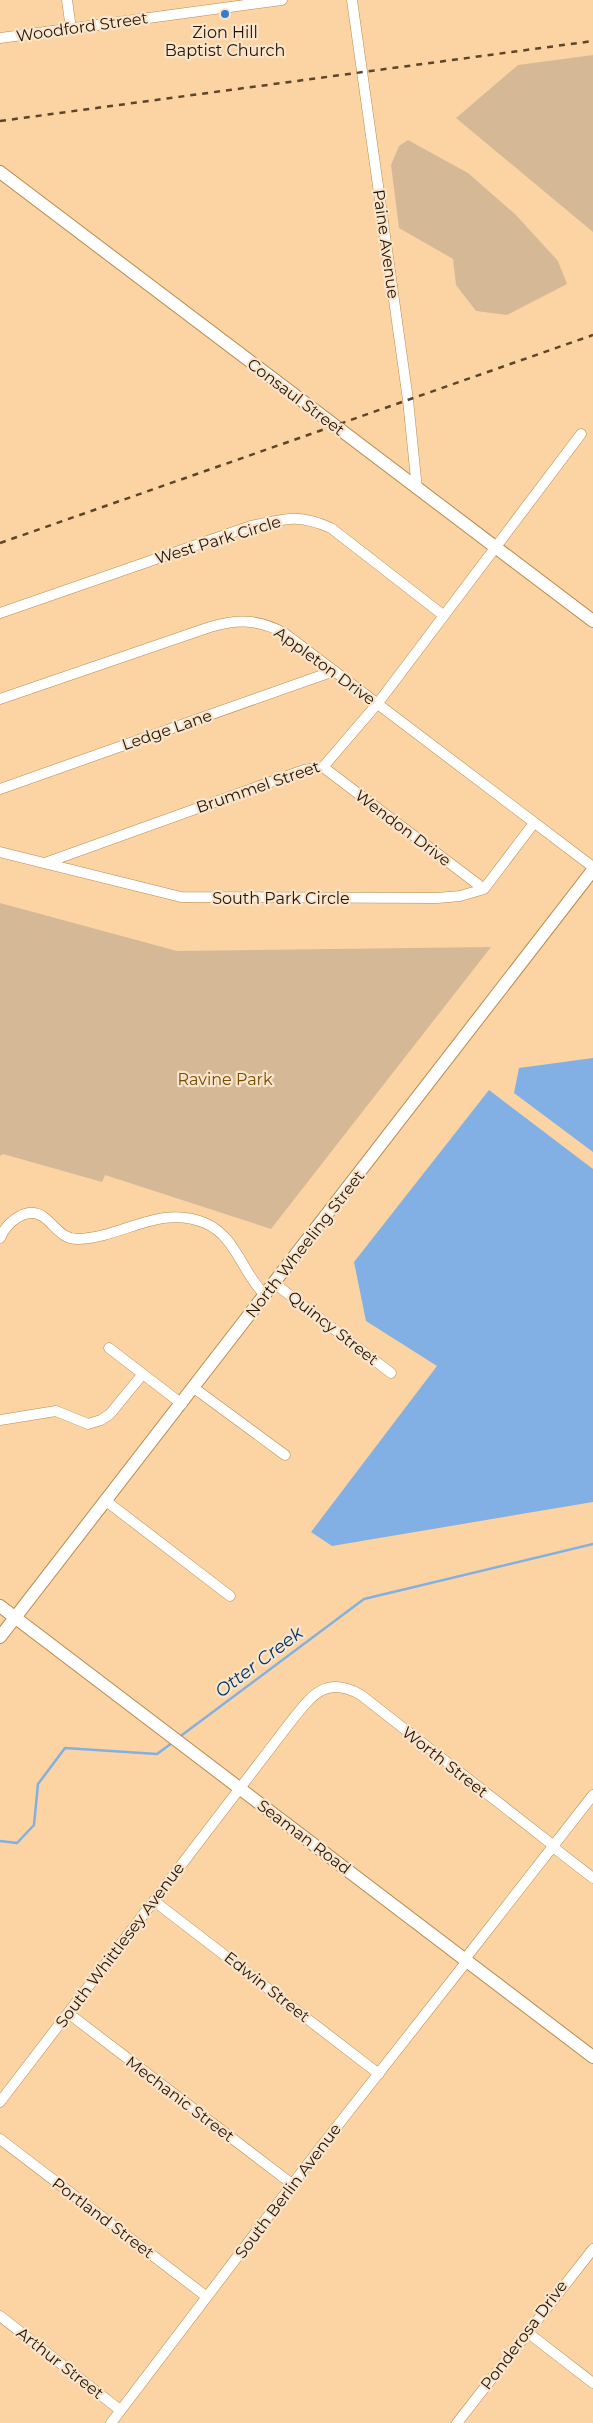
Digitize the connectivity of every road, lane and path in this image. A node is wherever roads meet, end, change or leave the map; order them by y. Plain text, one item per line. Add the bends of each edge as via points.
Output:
1 (67, 0) edge
2 (282, 0) edge
3 (352, 0) edge
4 (70, 29) junction
5 (0, 38) edge
6 (0, 172) edge
7 (581, 434) dead end
8 (417, 488) junction
9 (495, 547) junction
10 (0, 614) edge
11 (443, 614) junction
12 (593, 622) edge
13 (334, 671) junction
14 (0, 699) edge
15 (378, 703) junction
16 (323, 767) junction
17 (0, 789) edge
18 (534, 824) junction
19 (0, 852) edge
20 (45, 863) junction
21 (593, 868) edge
22 (484, 889) junction
23 (0, 1238) edge
24 (274, 1283) junction
25 (265, 1295) junction
26 (108, 1348) dead end
27 (391, 1373) dead end
28 (142, 1375) junction
29 (194, 1388) junction
30 (182, 1404) junction
31 (0, 1420) edge
32 (285, 1456) dead end
33 (106, 1501) junction
34 (230, 1596) dead end
35 (0, 1606) edge
36 (15, 1617) junction
37 (0, 1637) edge
38 (333, 1686) joint
39 (240, 1788) junction
40 (593, 1795) edge
41 (554, 1846) junction
42 (593, 1878) edge
43 (154, 1901) junction
44 (466, 1960) junction
45 (68, 2014) junction
46 (593, 2057) edge
47 (379, 2074) junction
48 (0, 2102) edge
49 (0, 2139) edge
50 (292, 2184) junction
51 (593, 2249) edge
52 (207, 2297) junction
53 (0, 2316) edge
54 (527, 2332) junction
55 (593, 2383) edge
56 (120, 2410) junction
57 (111, 2423) edge
58 (457, 2423) edge

1 - 4 street
2 - 4 street, Woodford Street
3 - 8 street, Paine Avenue via 408,400
4 - 5 street, Woodford Street
6 - 8 street, Consaul Street
7 - 9 street, Brummel Street
8 - 9 street, Consaul Street
9 - 11 street, Brummel Street
9 - 12 street, Consaul Street
10 - 11 street, West Park Circle via 251,526 293,517 331,528
11 - 15 street, Brummel Street
13 - 14 street, Appleton Drive via 284,633 258,622 239,620
13 - 15 street, Appleton Drive
13 - 17 street, Ledge Lane
15 - 16 street, Brummel Street
15 - 18 street, Appleton Drive
16 - 20 street, Brummel Street via 304,770
16 - 22 street, Wendon Drive
18 - 21 street, Appleton Drive
18 - 22 street
19 - 20 street, South Park Circle
20 - 22 street, South Park Circle via 181,897 437,898
21 - 24 street, North Wheeling Street
23 - 25 street via 8,1224 19,1216 32,1213 44,1217 59,1233 77,1239 108,1234 159,1217 183,1217 220,1232
24 - 25 street, North Wheeling Street
24 - 27 street, Quincy Street
25 - 29 street, North Wheeling Street
26 - 28 street
28 - 30 street
28 - 31 street via 110,1414 101,1420 88,1424 56,1411
29 - 30 street, North Wheeling Street
29 - 32 street
30 - 33 street, North Wheeling Street
33 - 34 street
33 - 36 street, North Wheeling Street
35 - 36 street, Seaman Road
36 - 37 street, North Wheeling Street
36 - 39 street, Seaman Road
38 - 39 street, South Whittlesey Avenue via 317,1692 306,1703
38 - 41 street, Worth Street via 361,1695
39 - 43 street, South Whittlesey Avenue
39 - 44 street, Seaman Road
40 - 41 street, South Berlin Avenue
41 - 42 street, Worth Street
41 - 44 street, South Berlin Avenue
43 - 45 street, South Whittlesey Avenue
43 - 47 street, Edwin Street
44 - 46 street, Seaman Road
44 - 47 street, South Berlin Avenue
45 - 48 street, South Whittlesey Avenue
45 - 50 street, Mechanic Street
47 - 50 street, South Berlin Avenue
49 - 52 street, Portland Street
50 - 52 street, South Berlin Avenue
51 - 54 street, Ponderosa Drive
52 - 56 street, South Berlin Avenue
53 - 56 street, Arthur Street
54 - 55 street
54 - 58 street, Ponderosa Drive
56 - 57 street, South Berlin Avenue

